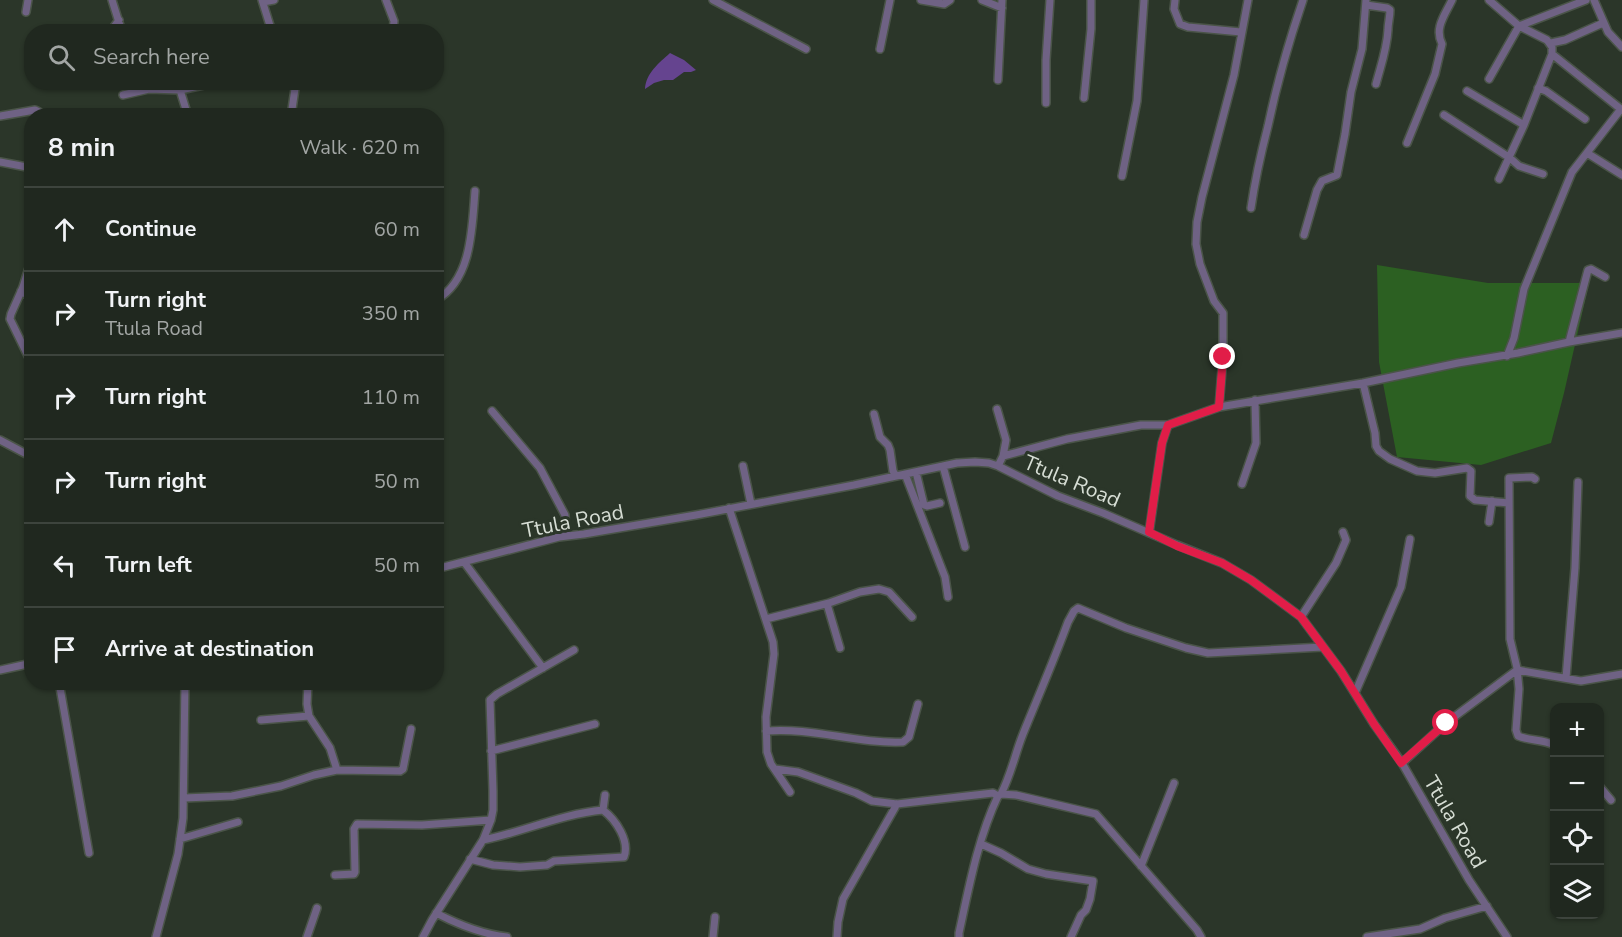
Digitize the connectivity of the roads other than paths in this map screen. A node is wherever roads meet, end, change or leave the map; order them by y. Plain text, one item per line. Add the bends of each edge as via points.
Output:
1 (28, 0) edge
2 (112, 0) edge
3 (274, 0) edge
4 (386, 0) edge
5 (713, 0) edge
6 (890, 0) edge
7 (921, 0) edge
8 (950, 0) edge
9 (982, 0) edge
10 (1050, 0) edge
11 (1091, 0) edge
12 (1144, 0) edge
13 (1175, 0) edge
14 (1248, 0) edge
15 (1303, 0) edge
16 (1452, 0) edge
17 (1489, 0) edge
18 (1586, 0) edge
19 (1594, 0) edge
20 (262, 1) edge
21 (1366, 2) edge
22 (1002, 4) edge
23 (26, 12) dead end
24 (119, 20) junction
25 (1603, 23) junction
26 (116, 24) edge
27 (120, 24) edge
28 (269, 24) edge
29 (394, 24) edge
30 (1519, 26) junction
31 (1241, 32) junction
32 (1551, 43) junction
33 (1622, 47) edge
34 (806, 49) dead end
35 (880, 49) dead end
36 (1552, 54) junction
37 (1489, 78) dead end
38 (998, 80) dead end
39 (1376, 84) dead end
40 (1538, 88) junction
41 (136, 90) edge
42 (180, 90) edge
43 (295, 90) edge
44 (1467, 91) dead end
45 (123, 95) dead end
46 (1084, 98) dead end
47 (1046, 103) dead end
48 (186, 108) edge
49 (292, 108) edge
50 (1621, 109) edge
51 (24, 112) edge
52 (1444, 115) dead end
53 (0, 117) edge
54 (1585, 119) dead end
55 (1524, 125) junction
56 (1407, 143) dead end
57 (1587, 153) junction
58 (1510, 158) junction
59 (0, 162) edge
60 (24, 166) edge
61 (1543, 174) dead end
62 (1622, 175) edge
63 (1122, 176) dead end
64 (1499, 179) dead end
65 (476, 191) dead end
66 (1251, 208) dead end
67 (1304, 235) dead end
68 (1605, 277) dead end
69 (24, 282) edge
70 (21, 291) junction
71 (24, 293) edge
72 (444, 296) edge
73 (1622, 333) edge
74 (1569, 342) junction
75 (24, 348) edge
76 (1507, 356) junction
77 (1363, 383) junction
78 (1255, 400) junction
79 (1219, 407) junction
80 (997, 409) dead end
81 (492, 411) dead end
82 (874, 414) dead end
83 (1168, 425) junction
84 (1, 444) edge
85 (24, 454) edge
86 (1003, 456) junction
87 (743, 466) dead end
88 (943, 466) junction
89 (998, 466) junction
90 (916, 472) junction
91 (905, 474) junction
92 (896, 476) junction
93 (1535, 479) dead end
94 (1578, 482) dead end
95 (1242, 484) dead end
96 (1492, 501) junction
97 (1509, 502) junction
98 (940, 503) dead end
99 (751, 504) junction
100 (729, 508) junction
101 (1489, 522) dead end
102 (1149, 532) junction
103 (1343, 532) dead end
104 (566, 536) junction
105 (1410, 539) dead end
106 (965, 547) dead end
107 (464, 562) junction
108 (444, 567) edge
109 (948, 597) dead end
110 (827, 604) junction
111 (912, 617) dead end
112 (1301, 617) junction
113 (766, 619) junction
114 (1323, 647) junction
115 (840, 648) dead end
116 (574, 650) dead end
117 (24, 665) edge
118 (543, 668) junction
119 (0, 670) edge
120 (1517, 670) junction
121 (1622, 674) edge
122 (1566, 678) junction
123 (60, 690) edge
124 (185, 690) edge
125 (307, 690) edge
126 (1355, 693) junction
127 (918, 704) dead end
128 (309, 716) junction
129 (261, 720) dead end
130 (595, 724) dead end
131 (411, 729) dead end
132 (766, 731) junction
133 (1550, 744) edge
134 (491, 751) junction
135 (1401, 763) junction
136 (775, 769) junction
137 (338, 770) junction
138 (1174, 783) dead end
139 (790, 792) dead end
140 (1604, 792) edge
141 (605, 795) dead end
142 (999, 795) junction
143 (184, 798) junction
144 (1611, 800) dead end
145 (897, 804) junction
146 (603, 810) junction
147 (491, 820) junction
148 (238, 822) dead end
149 (180, 839) junction
150 (483, 840) junction
151 (981, 844) junction
152 (89, 853) dead end
153 (470, 859) junction
154 (1142, 866) junction
155 (335, 875) dead end
156 (1487, 906) junction
157 (317, 908) dead end
158 (436, 913) junction
159 (715, 917) dead end
160 (156, 937) edge
161 (307, 937) edge
162 (423, 937) edge
163 (507, 937) edge
164 (713, 937) edge
165 (837, 937) edge
166 (959, 937) edge
167 (1071, 937) edge
168 (1201, 937) edge
169 (1367, 937) edge
170 (1507, 937) edge

1 - 23 street
2 - 24 street
3 - 20 street
4 - 29 street
5 - 34 street
6 - 35 street
7 - 8 street via 944,4
9 - 22 street
10 - 47 street
11 - 46 street
12 - 63 street via 1137,101
13 - 31 street via 1173,9 1180,24
14 - 31 street
15 - 66 street via 1276,89
16 - 56 street via 1439,28 1442,44 1435,74
17 - 30 street
18 - 30 street
19 - 25 street
20 - 28 street
21 - 39 street via 1390,10 1388,38
21 - 67 street via 1362,49 1337,175 1322,181 1317,190
22 - 38 street
24 - 26 street
24 - 27 street
25 - 32 street
25 - 33 street
30 - 32 street
30 - 37 street
31 - 79 street via 1197,222 1200,264 1214,301 1223,313
32 - 36 street
36 - 40 street
36 - 50 street
40 - 54 street
40 - 55 street
41 - 45 street
42 - 48 street
43 - 49 street
44 - 55 street
50 - 57 street
51 - 53 street
52 - 58 street
55 - 58 street
57 - 62 street
57 - 76 street via 1572,171 1534,261
58 - 61 street via 1519,166
58 - 64 street
59 - 60 street
65 - 72 street via 469,248 459,277
68 - 74 street via 1588,270
69 - 70 street
70 - 71 street
70 - 75 street via 10,319
73 - 74 street
74 - 76 street
76 - 77 street
77 - 78 street
77 - 96 street via 1379,451 1417,471 1435,473 1467,468 1470,495 1475,500
78 - 79 street
78 - 95 street via 1256,443
79 - 83 street
80 - 86 street via 1006,440
81 - 104 street via 540,468 565,515
82 - 92 street via 880,437 890,450
83 - 86 street via 1140,425
83 - 102 street
84 - 85 street
86 - 89 street
87 - 99 street
88 - 89 street, Ttula Road via 975,462
88 - 90 street, Ttula Road
88 - 106 street
89 - 102 street, Ttula Road via 1058,496
90 - 91 street, Ttula Road
90 - 98 street via 924,505
91 - 92 street, Ttula Road
91 - 109 street via 945,577
92 - 99 street, Ttula Road
93 - 97 street via 1509,478
94 - 122 street
96 - 97 street
96 - 101 street
97 - 120 street via 1510,639
99 - 100 street, Ttula Road
100 - 104 street, Ttula Road
100 - 113 street
102 - 112 street, Ttula Road via 1229,567
103 - 112 street via 1346,540 1336,563
104 - 107 street, Ttula Road
105 - 126 street via 1401,587
107 - 108 street, Ttula Road
107 - 118 street
110 - 111 street via 879,589 889,592
110 - 113 street
110 - 115 street
112 - 114 street, Ttula Road
113 - 132 street via 774,654
114 - 126 street, Ttula Road
114 - 142 street via 1208,653 1077,608
116 - 118 street
117 - 119 street
118 - 134 street via 490,700
120 - 122 street
120 - 133 street via 1516,733 1521,738
120 - 135 street via 1446,723
121 - 122 street via 1587,680
123 - 152 street
124 - 143 street
125 - 128 street
126 - 135 street, Ttula Road
127 - 132 street via 909,737 903,742 862,741 783,729
128 - 129 street
128 - 137 street via 330,748
130 - 134 street
131 - 137 street via 404,770
132 - 136 street via 767,752
134 - 147 street
135 - 156 street, Ttula Road
136 - 139 street
136 - 145 street via 798,772 872,801
137 - 143 street via 232,796
138 - 154 street
140 - 144 street
141 - 146 street
142 - 145 street
142 - 151 street
142 - 154 street via 1016,795 1096,814
143 - 149 street
145 - 165 street via 843,899
146 - 150 street
146 - 153 street via 621,833 624,857 520,867
147 - 150 street
147 - 155 street via 357,824 355,872
148 - 149 street
149 - 160 street
150 - 153 street
151 - 166 street
151 - 167 street via 1028,869 1093,881 1086,910
153 - 158 street
154 - 168 street
156 - 169 street via 1420,929
156 - 170 street, Ttula Road
157 - 161 street
158 - 162 street
158 - 163 street via 474,931
159 - 164 street

